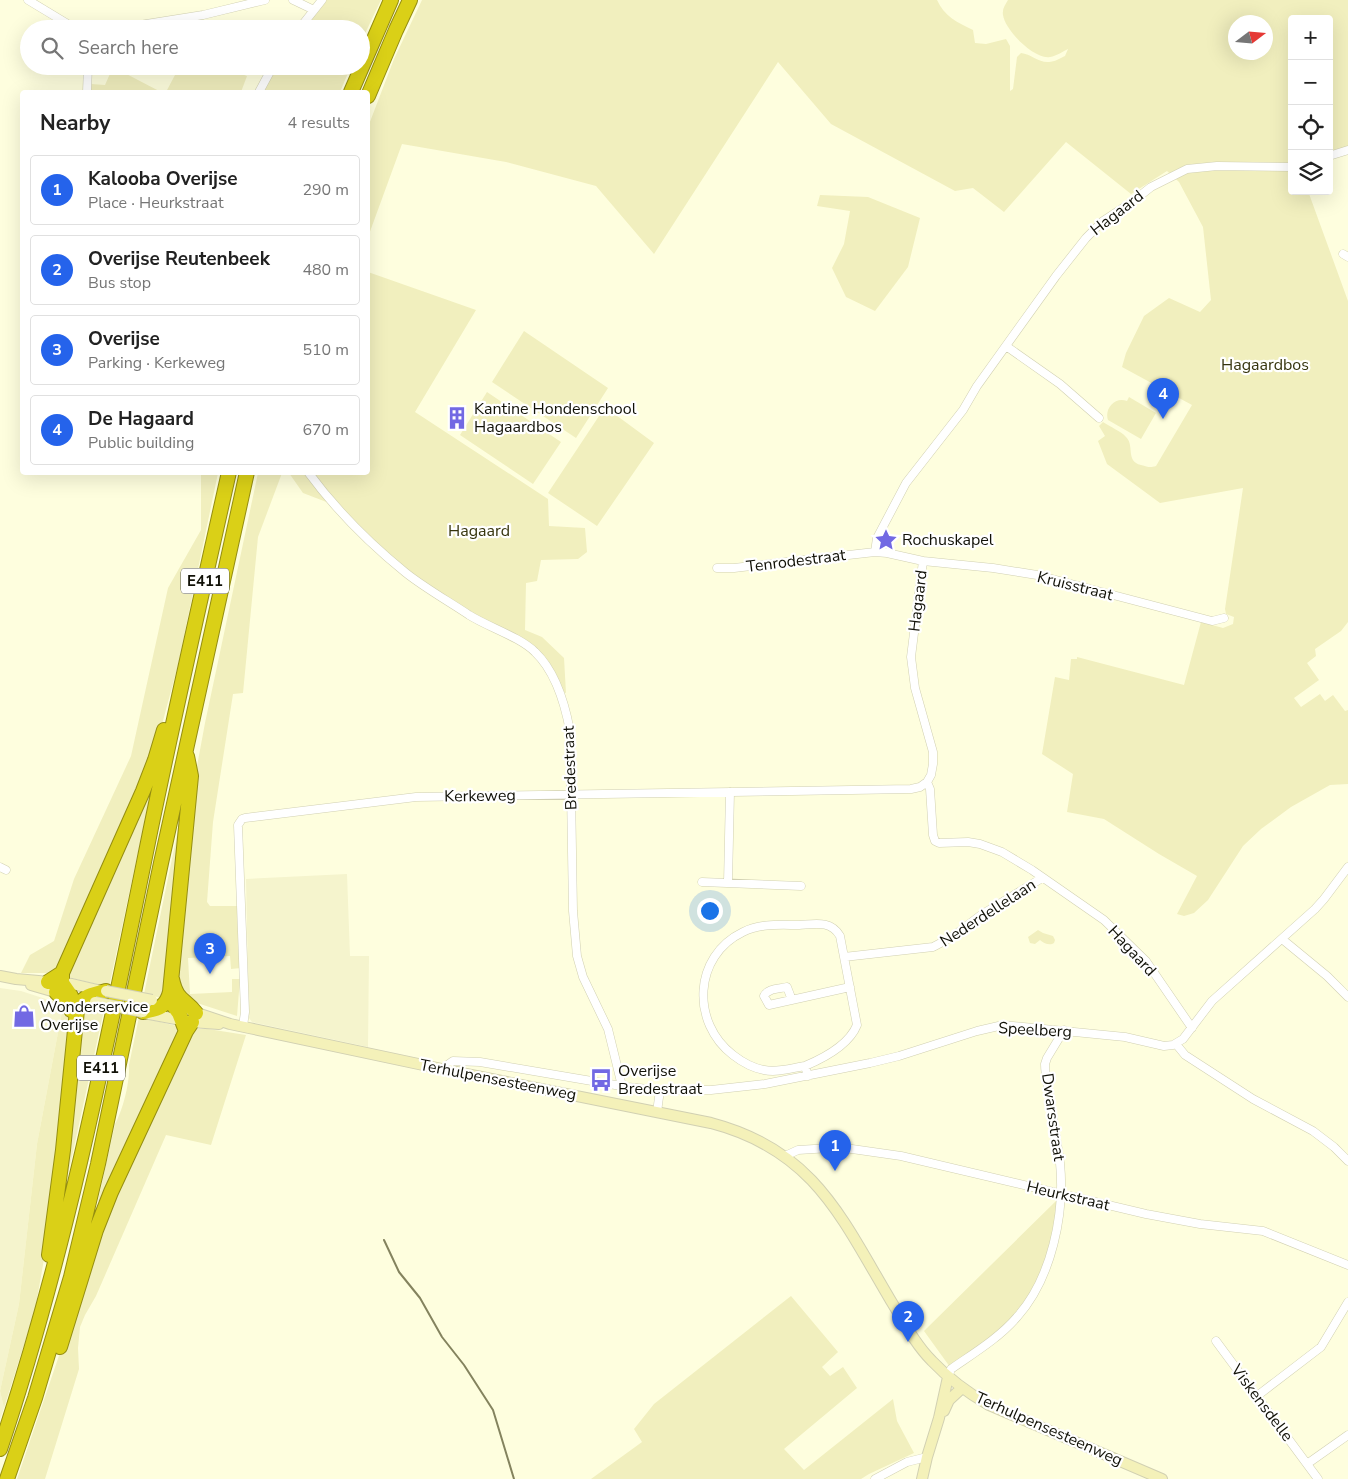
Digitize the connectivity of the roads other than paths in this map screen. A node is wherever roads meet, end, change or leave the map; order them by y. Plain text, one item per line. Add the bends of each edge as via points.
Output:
1 (28, 0) edge
2 (265, 0) edge
3 (293, 0) edge
4 (322, 0) edge
5 (391, 0) edge
6 (410, 0) edge
7 (314, 10) junction
8 (61, 20) edge
9 (172, 20) edge
10 (306, 20) edge
11 (370, 47) edge
12 (88, 75) edge
13 (268, 75) edge
14 (358, 75) edge
15 (87, 90) edge
16 (259, 90) edge
17 (351, 90) edge
18 (370, 91) edge
19 (1348, 150) edge
20 (1333, 155) edge
21 (1288, 167) edge
22 (1006, 346) junction
23 (1099, 418) dead end
24 (228, 475) edge
25 (246, 475) edge
26 (310, 475) edge
27 (875, 552) junction
28 (924, 561) junction
29 (716, 568) dead end
30 (1224, 618) dead end
31 (181, 690) junction
32 (186, 752) junction
33 (926, 782) junction
34 (730, 792) junction
35 (571, 794) junction
36 (1348, 867) edge
37 (1042, 878) junction
38 (702, 882) dead end
39 (728, 883) junction
40 (800, 886) dead end
41 (1282, 939) junction
42 (844, 957) junction
43 (0, 976) edge
44 (172, 979) junction
45 (57, 983) junction
46 (850, 987) junction
47 (106, 991) joint
48 (83, 996) junction
49 (1348, 997) edge
50 (792, 1000) dead end
51 (165, 1007) junction
52 (143, 1012) joint
53 (189, 1022) junction
54 (76, 1024) junction
55 (243, 1026) junction
56 (1192, 1028) junction
57 (1064, 1030) junction
58 (1176, 1044) junction
59 (805, 1066) junction
60 (795, 1068) junction
61 (442, 1069) junction
62 (808, 1076) junction
63 (796, 1078) junction
64 (622, 1086) junction
65 (660, 1090) junction
66 (657, 1112) junction
67 (785, 1156) junction
68 (1348, 1161) edge
69 (1061, 1194) junction
70 (1348, 1265) edge
71 (53, 1274) junction
72 (71, 1277) junction
73 (1348, 1302) edge
74 (73, 1304) junction
75 (1216, 1341) dead end
76 (948, 1377) junction
77 (962, 1388) junction
78 (1257, 1396) junction
79 (35, 1398) junction
80 (939, 1418) junction
81 (1348, 1435) edge
82 (0, 1449) edge
83 (927, 1458) junction
84 (1307, 1464) junction
85 (8, 1479) edge
86 (875, 1479) edge
87 (922, 1479) edge
88 (1162, 1479) edge
89 (1318, 1479) edge

1 - 8 street
2 - 9 street
3 - 7 street
4 - 7 street
5 - 11 highway
6 - 18 highway
7 - 10 street
12 - 15 street
13 - 16 street
14 - 17 highway
19 - 20 street
21 - 22 street, Hagaard via 1217,166 1187,170 1151,187 1103,221 1086,238
22 - 23 street via 1060,384
22 - 27 street, Hagaard via 963,410 906,483 877,538
24 - 31 highway, E411
25 - 32 highway, E411
26 - 35 street, Bredestraat via 348,521 406,573 486,625 536,652 555,682 567,716
27 - 28 street, Hagaard
27 - 29 street, Tenrodestraat
28 - 30 street, Kruisstraat via 1036,575 1212,622
28 - 33 street, Hagaard via 911,657 915,688 933,752 931,775
31 - 45 highway via 169,710 143,791
31 - 71 highway, E411 via 81,1160
32 - 44 highway via 191,776
32 - 72 highway, E411
33 - 34 street, Kerkeweg via 911,790
33 - 37 street, Hagaard via 930,789 935,841 968,842 992,848
34 - 35 street, Kerkeweg
34 - 39 street
35 - 55 street, Kerkeweg via 416,797 242,819 238,825
35 - 64 street, Bredestraat via 577,956 583,977 608,1029
36 - 41 street via 1324,899
37 - 42 street, Nederdellelaan via 933,948
37 - 56 street, Hagaard via 1104,920 1139,954
38 - 39 street
39 - 40 street
41 - 49 street
41 - 56 street via 1212,1002
42 - 46 street
42 - 60 street via 840,936 830,925 766,925 732,939 713,960 706,975 704,1006 712,1032 720,1043 739,1060 761,1070
43 - 45 main road via 20,982
44 - 51 highway
44 - 53 highway via 179,998 192,1007
45 - 48 highway
45 - 54 highway
46 - 50 street
46 - 59 street via 857,1018 855,1032 826,1055
47 - 48 highway
47 - 51 main road, bridge
48 - 52 main road, bridge
48 - 54 highway
51 - 52 highway
51 - 53 highway
53 - 55 main road, Terhulpensesteenweg
53 - 74 highway via 96,1230
54 - 71 highway via 49,1255
55 - 61 main road, Terhulpensesteenweg
56 - 58 street
57 - 58 street, Speelberg via 1125,1037 1164,1046
57 - 62 street, Speelberg via 990,1027 899,1056
57 - 69 street, Dwarsstraat via 1047,1058 1045,1071 1060,1161
58 - 68 street via 1185,1055 1252,1099 1313,1131
59 - 60 street
59 - 62 street
60 - 63 street
61 - 64 street, Speelberg via 452,1061 480,1062
61 - 66 main road, Terhulpensesteenweg
62 - 63 street, Speelberg
63 - 65 street, Speelberg via 711,1090
64 - 65 street, Speelberg
65 - 66 street
66 - 67 main road, Terhulpensesteenweg via 740,1132
67 - 69 street, Heurkstraat via 806,1148 868,1151
67 - 76 main road, Terhulpensesteenweg via 826,1196 910,1332
69 - 70 street, Heurkstraat via 1191,1222 1263,1231
69 - 76 street, Dwarsstraat via 1057,1231 1029,1302 1002,1332 951,1369
71 - 82 highway, E411
72 - 74 highway
72 - 79 highway, E411
73 - 78 street via 1321,1347
74 - 79 highway via 49,1381
75 - 78 street, Viskensdelle
76 - 77 main road, Terhulpensesteenweg
76 - 80 main road
77 - 80 main road via 949,1400
77 - 88 main road, Terhulpensesteenweg via 989,1405
78 - 84 street, Viskensdelle
79 - 85 highway, E411
80 - 83 main road
81 - 84 street
83 - 86 street via 907,1462
83 - 87 main road
84 - 89 street, Viskensdelle

